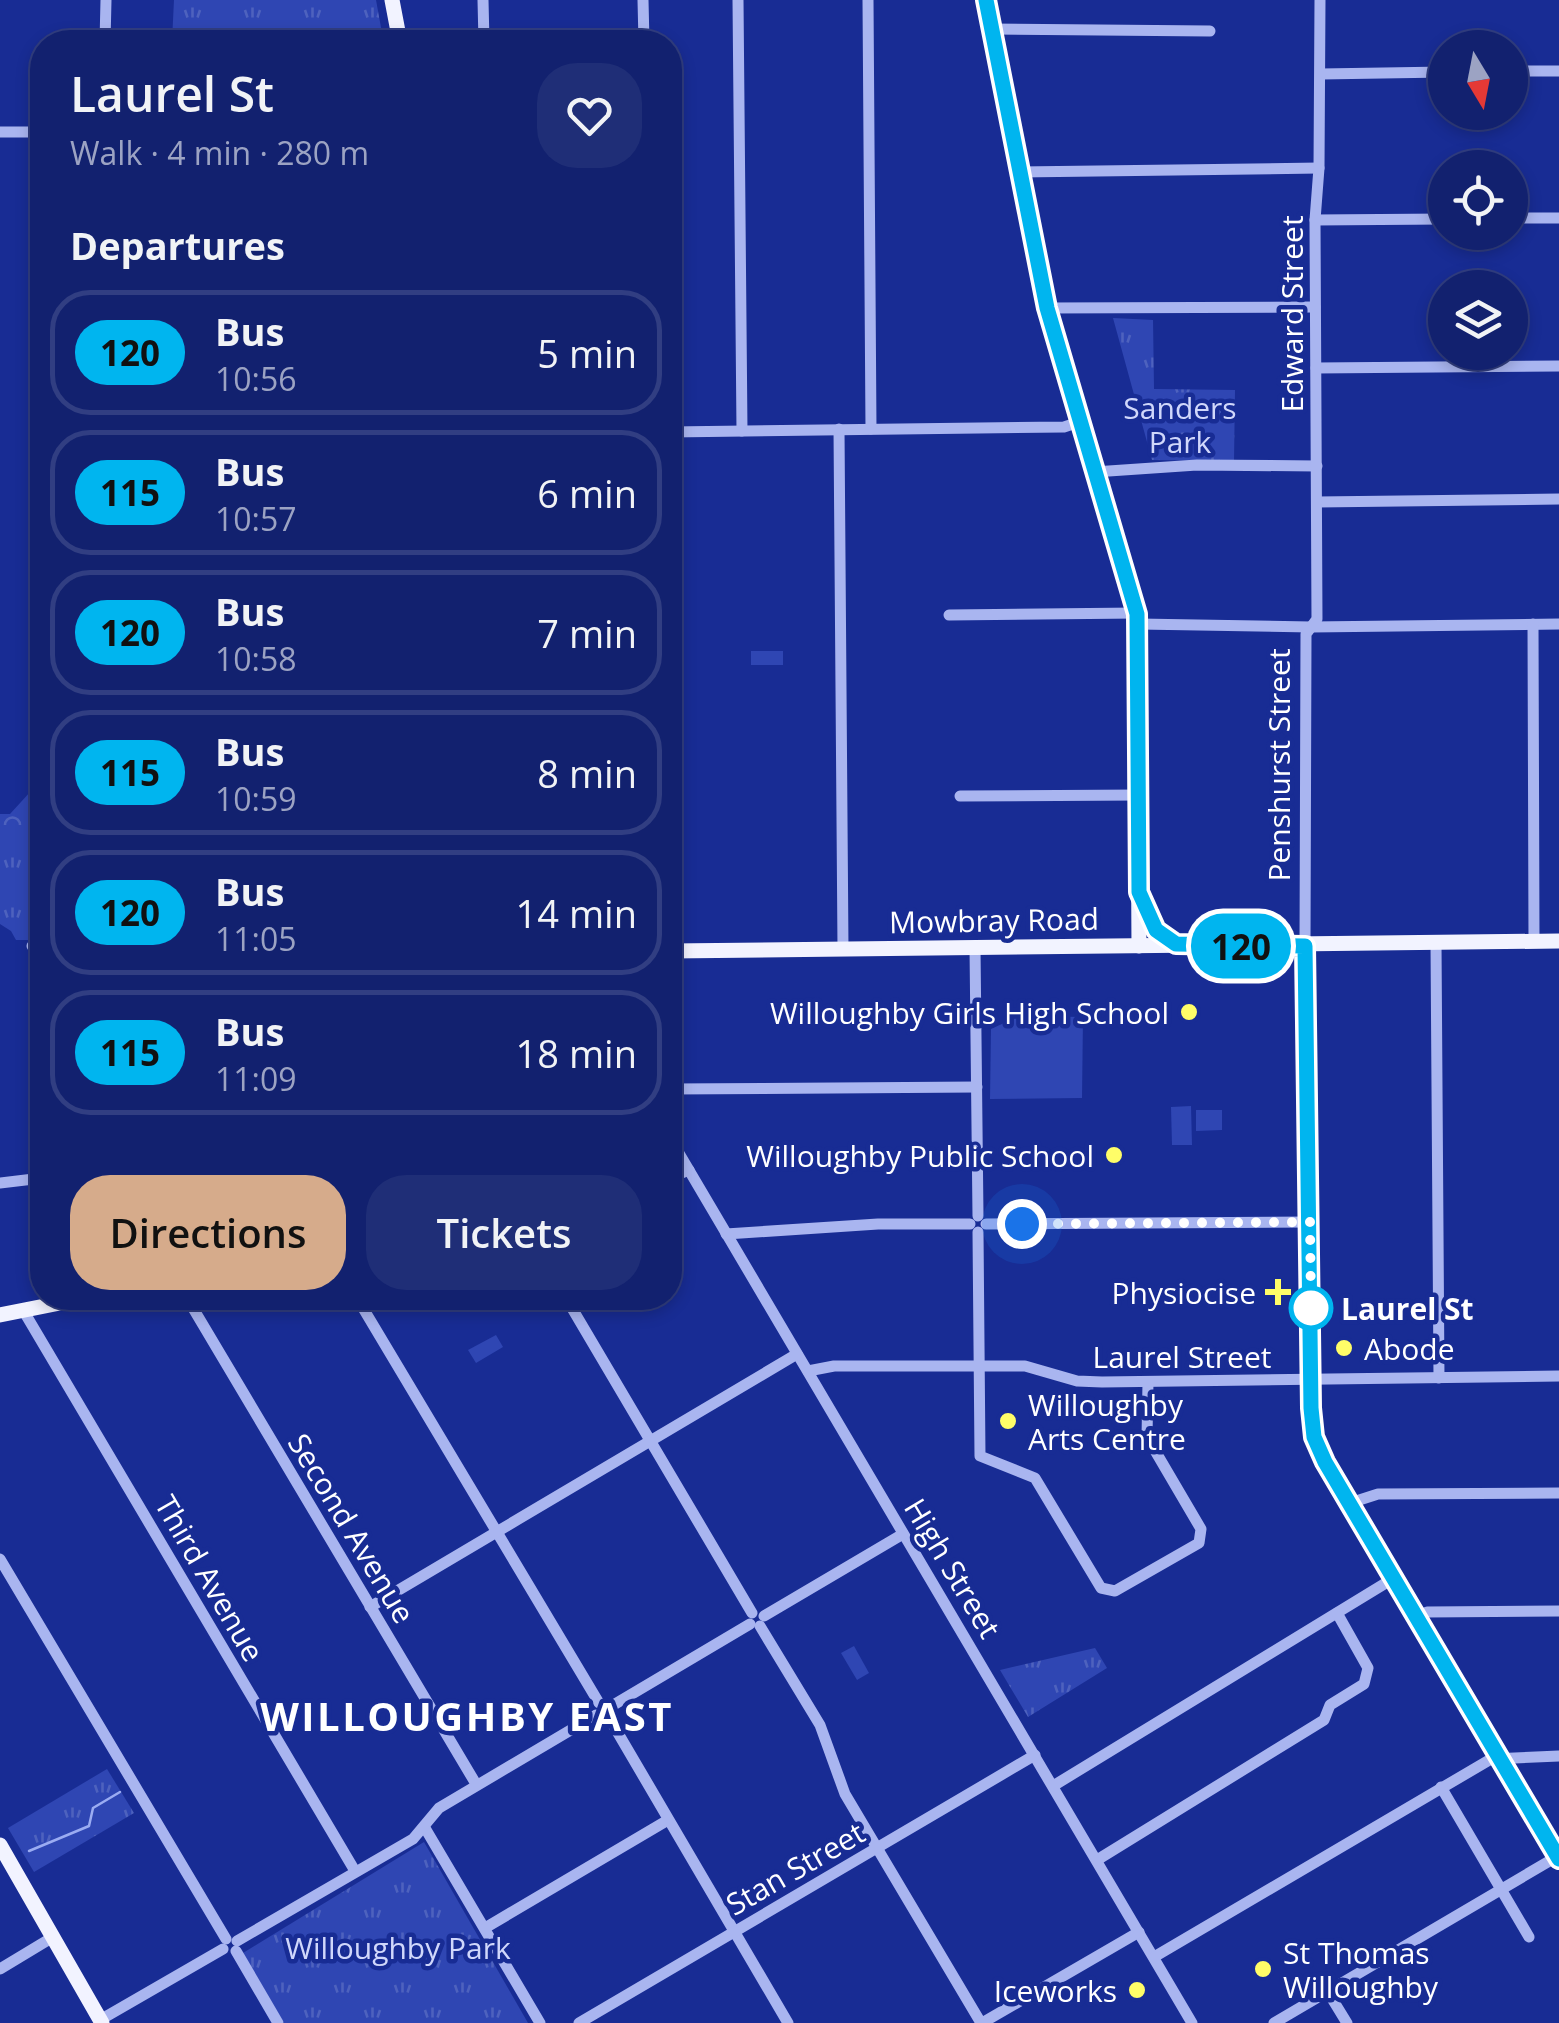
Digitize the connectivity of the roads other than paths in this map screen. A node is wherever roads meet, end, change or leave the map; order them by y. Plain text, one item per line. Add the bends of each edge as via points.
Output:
1 (106, 0) edge
2 (392, 0) edge
3 (483, 0) edge
4 (643, 0) edge
5 (738, 0) edge
6 (868, 0) edge
7 (986, 0) edge
8 (1320, 0) edge
9 (991, 29) junction
10 (105, 30) edge
11 (398, 30) edge
12 (484, 30) edge
13 (644, 30) edge
14 (1210, 31) dead end
15 (1528, 71) edge
16 (1559, 71) edge
17 (1428, 72) edge
18 (1321, 74) junction
19 (0, 132) edge
20 (30, 132) edge
21 (1319, 168) junction
22 (1019, 172) junction
23 (1528, 218) edge
24 (1559, 218) edge
25 (1428, 219) edge
26 (1315, 220) junction
27 (1315, 307) junction
28 (1047, 308) junction
29 (1559, 366) edge
30 (1316, 368) junction
31 (1079, 422) junction
32 (840, 429) junction
33 (870, 429) junction
34 (742, 431) junction
35 (682, 432) edge
36 (1317, 466) junction
37 (1094, 472) junction
38 (1559, 499) edge
39 (1317, 502) junction
40 (949, 615) dead end
41 (1138, 619) junction
42 (1533, 624) junction
43 (1559, 624) edge
44 (1311, 626) junction
45 (1140, 795) junction
46 (960, 796) dead end
47 (1139, 892) junction
48 (1534, 942) junction
49 (1559, 942) edge
50 (1436, 943) junction
51 (1139, 946) junction
52 (1184, 946) junction
53 (1305, 946) junction
54 (976, 948) junction
55 (843, 949) junction
56 (682, 950) edge
57 (977, 1087) junction
58 (682, 1089) edge
59 (682, 1158) edge
60 (689, 1170) junction
61 (682, 1173) edge
62 (30, 1179) edge
63 (0, 1183) edge
64 (1310, 1222) junction
65 (978, 1224) junction
66 (726, 1234) junction
67 (30, 1309) edge
68 (23, 1310) junction
69 (193, 1310) edge
70 (365, 1310) edge
71 (573, 1310) edge
72 (0, 1314) edge
73 (797, 1354) junction
74 (978, 1366) junction
75 (808, 1371) junction
76 (1559, 1376) edge
77 (1440, 1378) junction
78 (1311, 1380) junction
79 (1148, 1382) junction
80 (651, 1440) junction
81 (1559, 1494) edge
82 (1350, 1504) junction
83 (497, 1532) junction
84 (904, 1534) junction
85 (0, 1559) edge
86 (1394, 1578) junction
87 (370, 1607) junction
88 (1559, 1612) edge
89 (1336, 1613) junction
90 (1417, 1616) junction
91 (757, 1620) junction
92 (603, 1710) junction
93 (1036, 1755) junction
94 (1559, 1756) edge
95 (1500, 1758) junction
96 (476, 1784) junction
97 (1054, 1786) junction
98 (1441, 1787) junction
99 (668, 1820) junction
100 (425, 1828) junction
101 (1552, 1836) edge
102 (0, 1845) edge
103 (877, 1849) junction
104 (1558, 1857) edge
105 (1096, 1860) junction
106 (355, 1872) junction
107 (1502, 1889) junction
108 (486, 1928) junction
109 (736, 1931) junction
110 (1140, 1932) junction
111 (1529, 1936) dead end
112 (54, 1938) junction
113 (230, 1945) junction
114 (1154, 1957) junction
115 (0, 1969) edge
116 (1328, 1992) junction
117 (102, 2021) edge
118 (278, 2023) edge
119 (540, 2023) edge
120 (579, 2023) edge
121 (788, 2023) edge
122 (982, 2023) edge
123 (1192, 2023) edge
124 (1274, 2023) edge
125 (1348, 2023) edge

1 - 10 street
2 - 11 main road
3 - 12 street
4 - 13 street
5 - 34 street
6 - 33 street
7 - 9 main road
8 - 18 street, Edward Street
9 - 14 street
9 - 22 main road
15 - 16 street
17 - 18 street
18 - 21 street, Edward Street
19 - 20 street
21 - 22 street
21 - 26 street, Edward Street
22 - 28 main road
23 - 24 street
25 - 26 street
26 - 27 street, Edward Street
27 - 28 street
27 - 30 street, Edward Street
28 - 31 main road
29 - 30 street
30 - 36 street, Edward Street
31 - 33 street
31 - 37 main road
32 - 33 street
32 - 34 street
32 - 55 street
34 - 35 street
36 - 37 street via 1198,464
36 - 39 street, Edward Street
37 - 41 main road
38 - 39 street
39 - 44 street, Edward Street via 1317,614
40 - 41 street
41 - 44 street
41 - 45 main road
42 - 43 street
42 - 44 street
42 - 48 street
44 - 53 street, Penshurst Street
45 - 46 street
45 - 47 main road
47 - 51 main road
47 - 52 main road via 1156,930
48 - 49 main road, Mowbray Road
48 - 50 main road, Mowbray Road
50 - 53 main road, Mowbray Road
50 - 77 street
51 - 52 main road, Mowbray Road
51 - 54 main road, Mowbray Road
52 - 53 main road, Mowbray Road
53 - 64 main road, Penshurst Street
54 - 55 main road, Mowbray Road
54 - 57 street
55 - 56 main road, Mowbray Road
57 - 58 street
57 - 65 street
59 - 60 street, High Street
60 - 61 street
60 - 66 street, High Street
62 - 63 street
64 - 65 street
64 - 78 main road, Penshurst Street
65 - 66 street
65 - 74 street
66 - 73 street, High Street
67 - 68 main road
68 - 72 main road
68 - 106 street, Third Avenue
69 - 87 street, Second Avenue
70 - 83 street
71 - 80 street
73 - 75 street, High Street
73 - 80 street
74 - 75 street, Laurel Street
74 - 79 street, Laurel Street via 1025,1366 1077,1381
74 - 79 street via 980,1456 1035,1478 1101,1588 1115,1590 1199,1543 1201,1529 1147,1437
75 - 84 street, High Street
76 - 77 street, Laurel Street
77 - 78 street, Laurel Street
78 - 79 street, Laurel Street
78 - 82 main road, Penshurst Street via 1314,1437
80 - 83 street
80 - 91 street
81 - 82 street via 1378,1494
82 - 86 main road, Penshurst Street
83 - 87 street
83 - 92 street
84 - 91 street
84 - 93 street, High Street
85 - 113 street
86 - 89 street
86 - 90 main road, Penshurst Street
87 - 96 street, Second Avenue
88 - 90 street
89 - 97 street
89 - 105 street via 1368,1668 1364,1684 1330,1705 1324,1720
90 - 95 main road, Penshurst Street
91 - 92 street
91 - 103 street via 820,1725 845,1794
92 - 96 street
92 - 99 street
93 - 97 street, High Street
93 - 103 street, Stan Street
94 - 95 street
95 - 98 street
95 - 101 main road, Penshurst Street
96 - 100 street via 439,1808
97 - 105 street, High Street
98 - 107 street
98 - 114 street
99 - 108 street
99 - 109 street
100 - 106 street
100 - 108 street
101 - 104 main road, Penshurst Street
102 - 112 main road
103 - 109 street, Stan Street
103 - 122 street
104 - 107 street
105 - 110 street, High Street
106 - 113 street
107 - 111 street
107 - 116 street
108 - 119 street
109 - 120 street, Stan Street
109 - 121 street
110 - 114 street, High Street
110 - 122 street
112 - 115 street
112 - 117 main road
113 - 117 street
113 - 118 street
114 - 123 street, High Street
116 - 124 street
116 - 125 street

